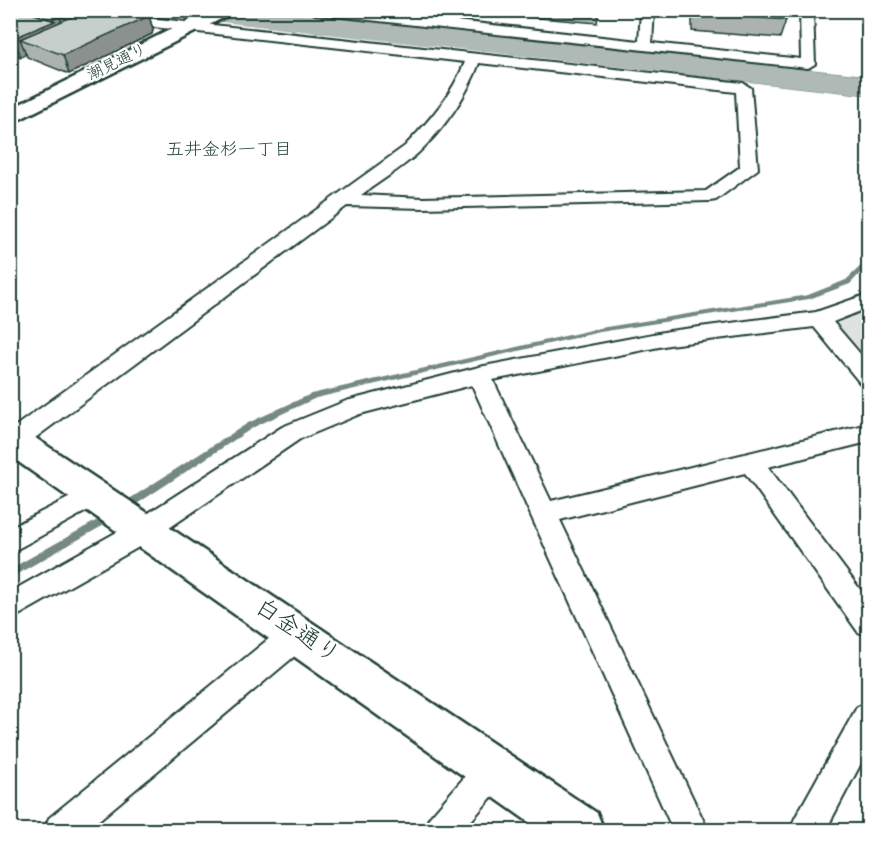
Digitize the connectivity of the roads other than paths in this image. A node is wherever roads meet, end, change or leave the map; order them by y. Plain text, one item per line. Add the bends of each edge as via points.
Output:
1 (37, 10) edge
2 (225, 10) edge
3 (315, 10) edge
4 (470, 10) edge
5 (648, 10) edge
6 (806, 10) edge
7 (194, 27) junction
8 (462, 27) junction
9 (645, 47) junction
10 (474, 58) junction
11 (10, 118) edge
12 (344, 200) junction
13 (868, 301) edge
14 (819, 319) junction
15 (479, 375) junction
16 (868, 377) edge
17 (868, 433) edge
18 (12, 439) edge
19 (751, 463) junction
20 (94, 495) junction
21 (544, 513) junction
22 (143, 531) junction
23 (10, 542) edge
24 (10, 607) edge
25 (868, 623) edge
26 (298, 634) junction
27 (868, 718) edge
28 (493, 770) junction
29 (61, 831) edge
30 (441, 831) edge
31 (580, 831) edge
32 (691, 831) edge
33 (807, 831) edge

1 - 7 street
2 - 7 street, 潮見通り
3 - 8 street
4 - 8 street
5 - 9 street
6 - 9 street via 808,63
7 - 10 street
7 - 11 street, 潮見通り
8 - 9 street
10 - 12 street via 466,81 439,120 411,150
10 - 12 street via 743,88 749,169 710,196 423,203
12 - 18 street
13 - 14 street
14 - 15 street via 669,338
14 - 16 street
15 - 21 street
15 - 22 street via 354,407 291,433
17 - 19 street
18 - 20 street, 白金通り
19 - 21 street
19 - 25 street
20 - 22 street, 白金通り
20 - 23 street
21 - 32 street
22 - 24 street
22 - 26 street, 白金通り
26 - 28 street, 白金通り
26 - 29 street
27 - 33 street
28 - 30 street
28 - 31 street, 白金通り

